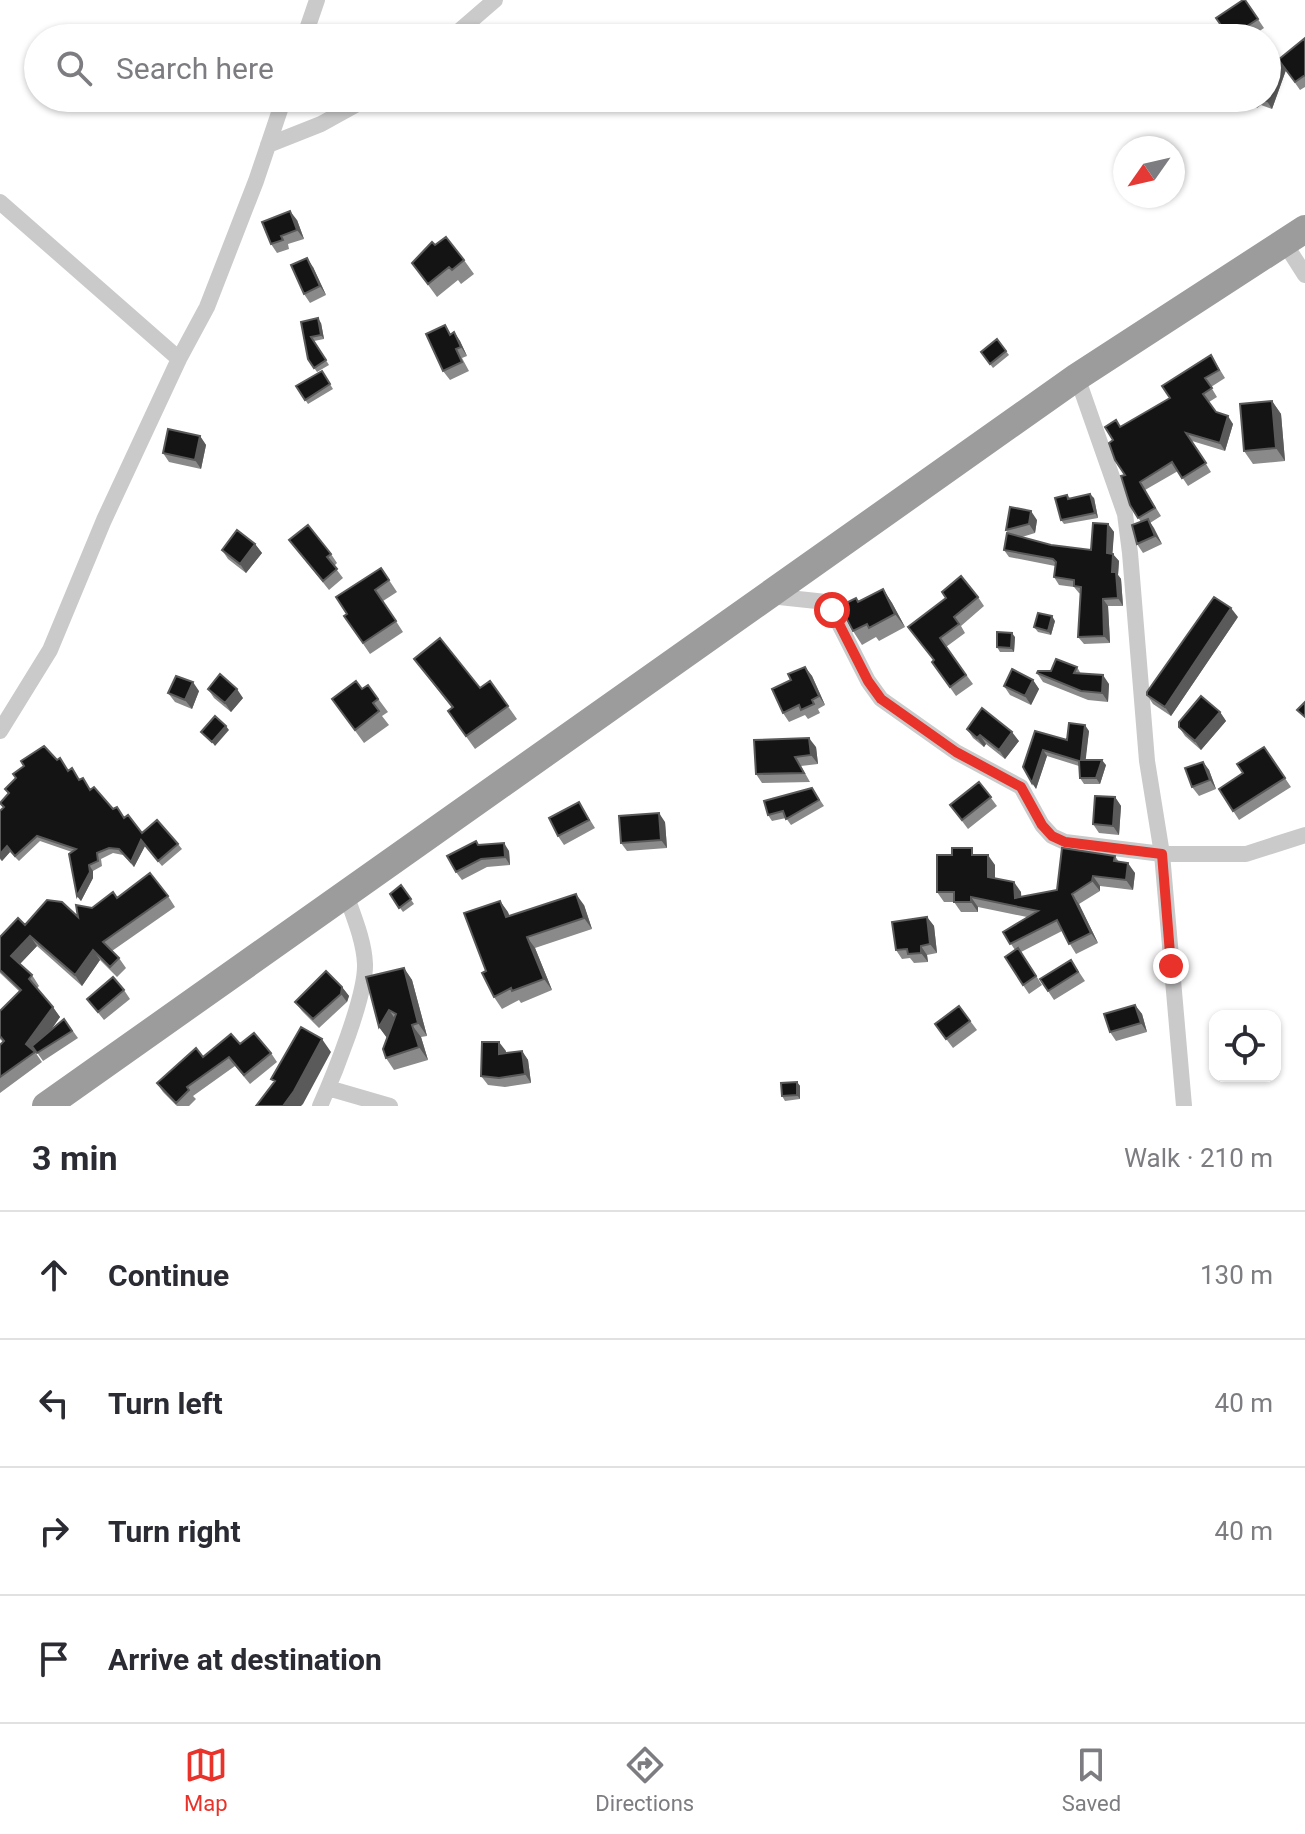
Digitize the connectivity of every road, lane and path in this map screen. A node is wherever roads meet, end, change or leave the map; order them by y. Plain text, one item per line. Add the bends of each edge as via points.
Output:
1 (317, 0) edge
2 (495, 0) edge
3 (309, 24) edge
4 (467, 24) edge
5 (279, 112) edge
6 (343, 112) edge
7 (268, 145) junction
8 (0, 202) edge
9 (1294, 236) edge
10 (1305, 275) edge
11 (179, 359) junction
12 (1077, 377) junction
13 (766, 596) junction
14 (0, 731) edge
15 (1305, 835) edge
16 (1162, 854) junction
17 (345, 892) junction
18 (328, 1088) junction
19 (46, 1106) edge
20 (320, 1106) edge
21 (390, 1106) edge
22 (1184, 1106) edge

1 - 3 street
2 - 4 street
5 - 7 street
6 - 7 street
7 - 11 street via 212,295
8 - 11 street
9 - 10 street
9 - 12 highway
11 - 14 street via 50,650
12 - 13 highway
12 - 16 street via 1125,514 1147,761
13 - 16 street via 826,602 881,699 956,752 1021,787 1052,836
13 - 17 highway
15 - 16 street via 1246,854
16 - 22 street
17 - 18 street via 365,963
17 - 19 highway
18 - 20 street
18 - 21 street

